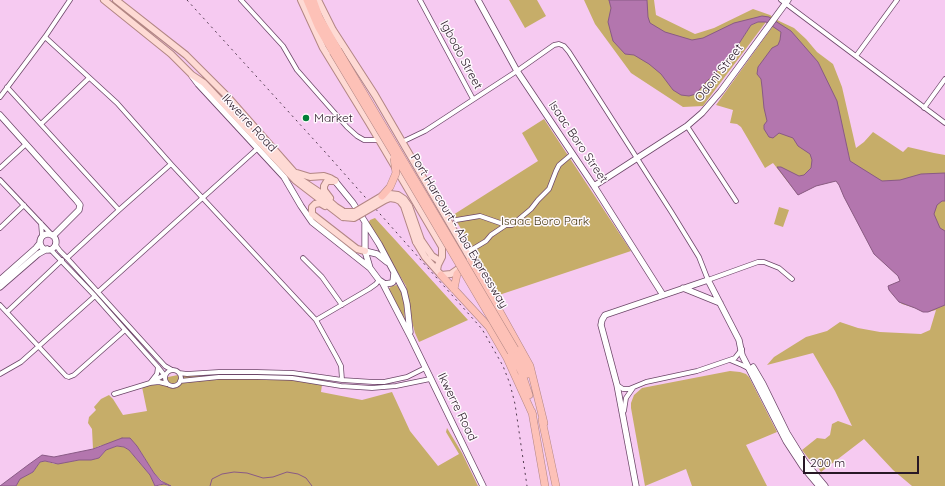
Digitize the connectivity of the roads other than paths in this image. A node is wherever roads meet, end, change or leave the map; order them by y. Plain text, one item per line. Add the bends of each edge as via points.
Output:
1 (70, 0) edge
2 (104, 0) edge
3 (116, 0) edge
4 (241, 0) edge
5 (301, 0) edge
6 (307, 0) edge
7 (313, 0) edge
8 (318, 0) edge
9 (420, 0) edge
10 (478, 0) edge
11 (897, 0) edge
12 (785, 1) edge
13 (45, 37) junction
14 (335, 51) junction
15 (856, 56) junction
16 (517, 71) junction
17 (192, 75) junction
18 (89, 78) junction
19 (945, 80) edge
20 (7, 87) junction
21 (0, 96) edge
22 (227, 96) junction
23 (473, 99) junction
24 (221, 101) junction
25 (924, 108) junction
26 (0, 115) edge
27 (233, 117) junction
28 (945, 123) edge
29 (41, 124) junction
30 (687, 126) junction
31 (379, 140) junction
32 (402, 142) junction
33 (26, 144) junction
34 (258, 148) junction
35 (389, 151) junction
36 (572, 154) junction
37 (637, 158) junction
38 (171, 164) junction
39 (0, 168) edge
40 (294, 171) junction
41 (0, 180) edge
42 (335, 181) junction
43 (594, 186) junction
44 (382, 196) junction
45 (202, 197) junction
46 (736, 200) dead end
47 (24, 205) junction
48 (333, 208) junction
49 (119, 210) junction
50 (343, 215) junction
51 (456, 220) dead end
52 (364, 222) junction
53 (41, 223) junction
54 (506, 225) junction
55 (0, 228) edge
56 (42, 236) junction
57 (52, 236) junction
58 (419, 241) junction
59 (40, 243) junction
60 (55, 244) junction
61 (49, 249) junction
62 (365, 251) junction
63 (465, 251) junction
64 (67, 258) junction
65 (303, 258) dead end
66 (62, 260) junction
67 (471, 260) junction
68 (440, 261) junction
69 (390, 265) junction
70 (476, 267) junction
71 (370, 268) junction
72 (394, 273) junction
73 (439, 273) junction
74 (792, 279) dead end
75 (0, 280) edge
76 (708, 280) junction
77 (380, 281) junction
78 (0, 287) edge
79 (683, 288) junction
80 (369, 289) junction
81 (385, 289) junction
82 (454, 289) junction
83 (98, 292) junction
84 (663, 295) junction
85 (95, 296) junction
86 (720, 304) junction
87 (0, 305) edge
88 (342, 305) junction
89 (7, 312) junction
90 (316, 320) junction
91 (125, 330) junction
92 (411, 338) junction
93 (38, 346) junction
94 (742, 349) junction
95 (513, 350) junction
96 (730, 360) junction
97 (158, 367) junction
98 (425, 368) junction
99 (172, 370) junction
100 (751, 370) junction
101 (179, 373) junction
102 (0, 374) edge
103 (164, 376) junction
104 (430, 379) junction
105 (342, 380) junction
106 (180, 381) junction
107 (150, 383) junction
108 (166, 384) junction
109 (617, 385) junction
110 (634, 387) junction
111 (114, 394) dead end
112 (533, 415) junction
113 (623, 415) junction
114 (544, 423) junction
115 (483, 486) edge
116 (546, 486) edge
117 (556, 486) edge
118 (636, 486) edge
119 (819, 486) edge
120 (825, 486) edge

1 - 13 street
2 - 17 main road, Ikwerre Road via 171,54
3 - 22 main road, Ikwerre Road via 186,55
4 - 31 street via 282,46 304,79 347,127 364,140
5 - 31 main road via 323,48
6 - 14 highway, Port Harcourt - Aba Expressway via 318,26
7 - 14 highway, Port Harcourt - Aba Expressway
8 - 32 main road via 324,15
9 - 23 street, Igbodo Street
10 - 16 street, Isaac Boro Street
11 - 15 street
12 - 15 street
12 - 30 street, Odoni Street via 776,17 711,104
13 - 18 street
13 - 20 street
14 - 35 highway, Port Harcourt - Aba Expressway, bridge
14 - 95 highway, Port Harcourt - Aba Expressway, bridge
15 - 25 street
16 - 23 street
16 - 36 street, Isaac Boro Street
16 - 37 street via 554,45 564,46
17 - 24 main road via 204,83
17 - 27 street, Ikwerre Road
18 - 29 street
18 - 38 street via 117,104
19 - 25 street
20 - 21 street
20 - 29 street
22 - 24 main road
22 - 40 main road, Ikwerre Road
23 - 32 street via 425,131
24 - 27 main road
25 - 28 street
26 - 33 street
27 - 34 street, Ikwerre Road
27 - 48 main road via 295,180
29 - 49 street
30 - 37 street, Odoni Street
30 - 46 street
31 - 35 main road
32 - 35 main road
32 - 63 main road
33 - 39 street
33 - 57 street via 80,205 79,210
34 - 45 street
34 - 71 street, Ikwerre Road via 284,177 312,222
35 - 44 highway, bridge via 396,173 390,187
35 - 68 main road via 442,247
35 - 95 highway, Port Harcourt - Aba Expressway, bridge
36 - 43 street, Isaac Boro Street
36 - 54 street via 559,165 549,189 531,209 512,225
37 - 43 street, Odoni Street
37 - 76 street via 690,241
38 - 45 street
38 - 49 street
40 - 42 main road via 306,176 324,176
40 - 48 main road, Ikwerre Road
41 - 47 street
42 - 48 main road via 327,181 324,186
42 - 52 street, Ikwerre Road
43 - 84 street, Isaac Boro Street
44 - 50 main road, bridge via 355,212
44 - 58 main road, bridge via 394,194 407,202
45 - 83 street
45 - 90 street
47 - 53 street
47 - 55 street
48 - 50 main road
48 - 62 main road via 320,203 315,204 312,207 312,214 357,249
49 - 64 street
50 - 58 main road, bridge via 354,218 385,200 396,199 404,206
51 - 54 street via 484,216
52 - 62 street, Ikwerre Road
52 - 69 street, Ikwerre Road
53 - 56 street
53 - 57 street
54 - 63 street via 486,241
56 - 57 street
56 - 59 street
57 - 60 street
58 - 68 main road
58 - 73 main road via 425,257
59 - 61 street via 42,247
59 - 75 street
60 - 61 street
60 - 64 street
61 - 66 street
61 - 78 street via 38,254
62 - 69 street via 377,254
62 - 71 street, Ikwerre Road
63 - 67 main road
63 - 68 main road
64 - 83 street
65 - 88 street via 322,277
66 - 85 street
66 - 89 street
67 - 70 highway
67 - 73 main road via 451,274
68 - 73 main road
69 - 72 street, Ikwerre Road
70 - 82 highway via 460,271
70 - 114 highway via 530,366
71 - 77 street, Ikwerre Road
72 - 77 street via 391,283 385,284
72 - 92 street, Ikwerre Road via 406,297
73 - 82 highway
74 - 76 street via 780,268 758,262
76 - 79 street
76 - 86 street
77 - 80 street
77 - 81 street, Ikwerre Road
79 - 84 street
79 - 86 street
80 - 81 street
80 - 88 street
81 - 92 street, Ikwerre Road
82 - 112 highway via 489,328 507,358
83 - 99 street via 165,366
84 - 109 street via 603,318 601,325
85 - 91 street
85 - 93 street
86 - 94 street
87 - 89 street
88 - 90 street
89 - 93 street
90 - 105 street via 341,366
91 - 93 street via 71,376 66,376
91 - 97 street
92 - 98 street, Ikwerre Road
93 - 102 street via 21,362
94 - 96 street
94 - 100 street via 742,355
94 - 120 street via 805,462
95 - 112 highway, Port Harcourt - Aba Expressway via 526,385
95 - 114 highway, Port Harcourt - Aba Expressway via 527,370
96 - 100 street
96 - 110 street
97 - 103 street
97 - 107 street via 157,374
98 - 104 street, Ikwerre Road
98 - 105 street via 407,377 384,382
99 - 101 street
99 - 103 street
100 - 119 street via 786,441
101 - 105 street via 292,373
101 - 106 street
103 - 107 street
103 - 108 street
104 - 106 street via 372,388 292,378 220,377
104 - 115 street, Ikwerre Road
106 - 108 street via 174,386
107 - 108 street
107 - 111 street
109 - 110 street via 626,390
109 - 113 street
110 - 113 street via 626,398
112 - 116 highway, Port Harcourt - Aba Expressway
113 - 118 street
114 - 117 highway, Port Harcourt - Aba Expressway

